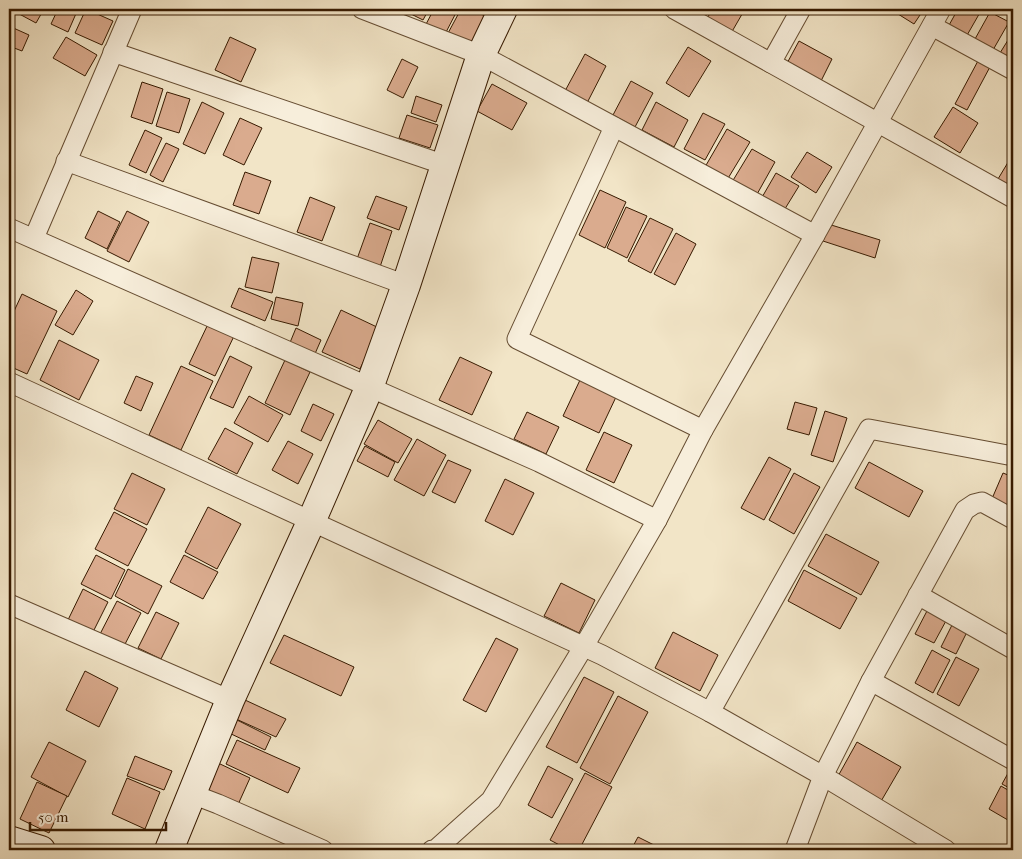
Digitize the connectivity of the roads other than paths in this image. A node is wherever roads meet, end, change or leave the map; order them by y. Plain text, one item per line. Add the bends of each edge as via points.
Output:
1 (132, 9) edge
2 (363, 9) edge
3 (503, 9) edge
4 (674, 9) edge
5 (801, 9) edge
6 (941, 9) edge
7 (932, 26) junction
8 (113, 52) junction
9 (481, 55) junction
10 (771, 63) junction
11 (1013, 70) edge
12 (878, 122) junction
13 (614, 127) junction
14 (66, 161) junction
15 (445, 165) junction
16 (1013, 198) edge
17 (9, 228) edge
18 (815, 235) junction
19 (34, 238) junction
20 (406, 285) junction
21 (9, 382) edge
22 (369, 388) junction
23 (704, 430) junction
24 (1013, 456) edge
25 (1013, 519) edge
26 (657, 520) junction
27 (311, 522) junction
28 (918, 595) junction
29 (9, 604) edge
30 (584, 646) junction
31 (1013, 649) edge
32 (871, 681) junction
33 (230, 700) junction
34 (710, 712) junction
35 (1013, 760) edge
36 (823, 776) junction
37 (192, 794) junction
38 (9, 840) edge
39 (41, 850) edge
40 (169, 850) edge
41 (323, 850) edge
42 (432, 850) edge
43 (795, 850) edge
44 (946, 850) edge

1 - 8 street
2 - 9 street
3 - 9 street
4 - 10 street
5 - 10 street
6 - 7 street
7 - 11 street
7 - 12 street
8 - 14 street
8 - 15 street
9 - 13 street
9 - 15 street
10 - 12 street
12 - 16 street
12 - 18 street
13 - 18 street
13 - 23 street via 517,339
14 - 19 street
14 - 20 street
15 - 20 street
17 - 19 street
18 - 23 street
19 - 22 street
20 - 22 street
21 - 27 street
22 - 26 street via 539,462
22 - 27 street
23 - 26 street
24 - 34 street via 869,428
25 - 28 street via 982,502 965,510
26 - 30 street
27 - 30 street
27 - 33 street
28 - 31 street
28 - 32 street
29 - 33 street
30 - 34 street
30 - 42 street via 491,800
32 - 35 street
32 - 36 street
33 - 37 street
34 - 36 street
36 - 43 street
36 - 44 street
37 - 40 street
37 - 41 street
38 - 39 street

